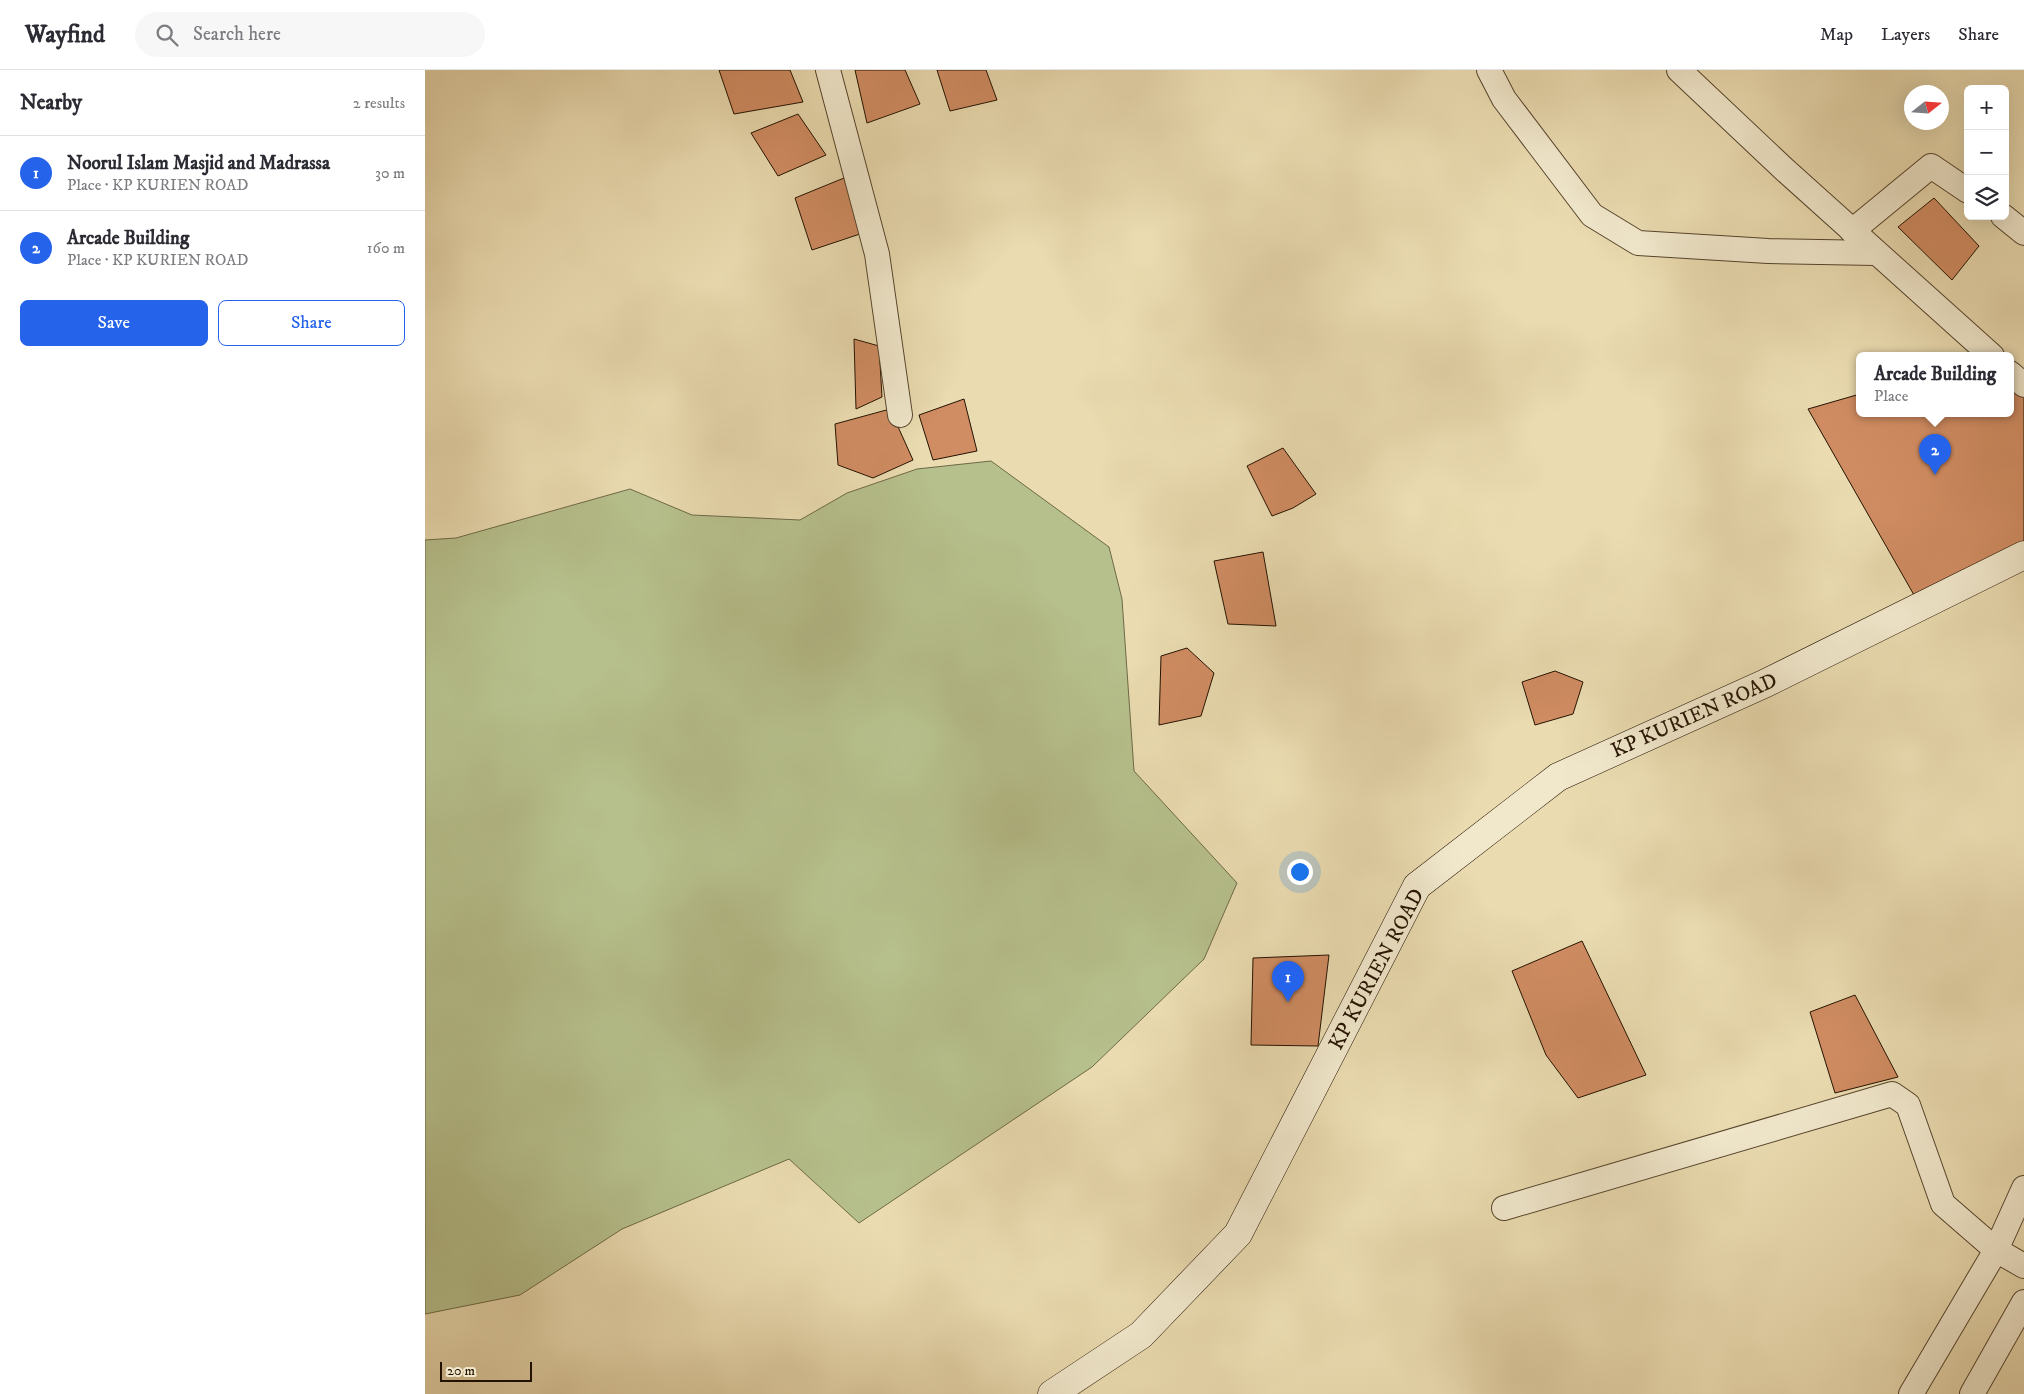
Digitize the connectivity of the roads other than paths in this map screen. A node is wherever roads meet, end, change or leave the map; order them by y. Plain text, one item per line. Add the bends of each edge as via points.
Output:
1 (828, 70) edge
2 (1489, 70) edge
3 (1679, 70) edge
4 (1964, 188) edge
5 (2008, 220) edge
6 (1852, 231) junction
7 (2024, 233) edge
8 (1876, 253) junction
9 (1987, 352) edge
10 (2014, 376) edge
11 (2024, 385) edge
12 (900, 415) dead end
13 (2024, 555) edge
14 (2024, 1188) edge
15 (1504, 1208) dead end
16 (1996, 1250) junction
17 (2024, 1266) edge
18 (2024, 1302) edge
19 (1052, 1394) edge
20 (1911, 1394) edge
21 (1972, 1394) edge

1 - 12 street via 877,254
2 - 8 street via 1504,100 1592,215 1639,243 1768,251
3 - 6 street
4 - 6 street via 1931,166
5 - 7 street
6 - 8 street
8 - 9 street
10 - 11 street
13 - 19 street, KP KURIEN ROAD via 1766,683 1558,777 1417,886 1239,1234 1141,1335
14 - 16 street
15 - 16 street via 1892,1094 1908,1105 1943,1204
16 - 17 street
16 - 20 street
18 - 21 street

